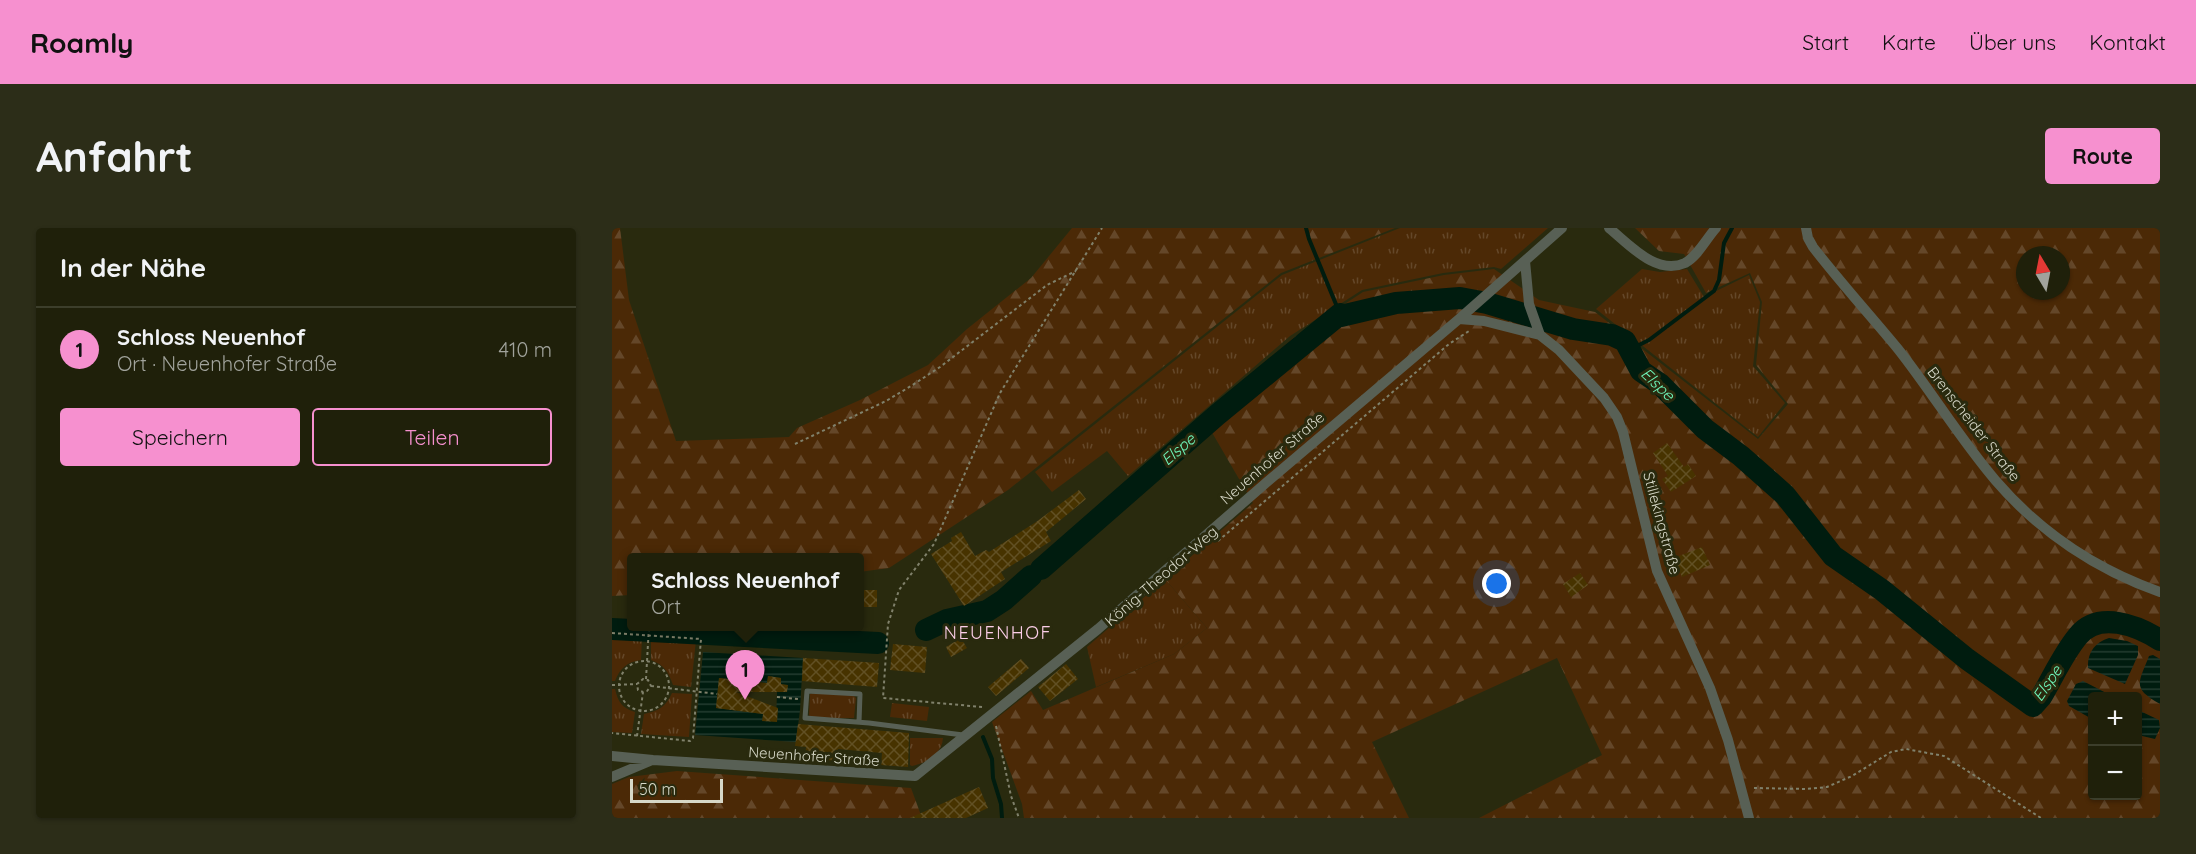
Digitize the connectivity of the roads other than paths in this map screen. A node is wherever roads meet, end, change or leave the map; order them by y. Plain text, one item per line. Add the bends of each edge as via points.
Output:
1 (1562, 228) edge
2 (1609, 228) edge
3 (1716, 228) edge
4 (1806, 228) edge
5 (1525, 261) junction
6 (1460, 319) junction
7 (1540, 335) junction
8 (2160, 592) edge
9 (859, 722) junction
10 (968, 735) junction
11 (612, 756) edge
12 (653, 760) junction
13 (612, 777) edge
14 (1749, 818) edge

1 - 5 street, Neuenhofer Straße
2 - 3 street via 1648,260 1671,266 1686,262
4 - 8 street, Brenscheider Straße via 1808,238 1833,272 1898,350 1996,481 2020,506 2083,555
5 - 6 street, Neuenhofer Straße
5 - 7 street via 1529,304
6 - 7 street, Stillekingstraße
6 - 10 street, Neuenhofer Straße
7 - 14 street, Stillekingstraße via 1617,417 1657,571 1710,688
9 - 9 lane via 860,694 807,691 805,718
9 - 10 lane
10 - 12 street, Neuenhofer Straße via 915,776
11 - 12 street, Neuenhofer Straße
12 - 13 street

